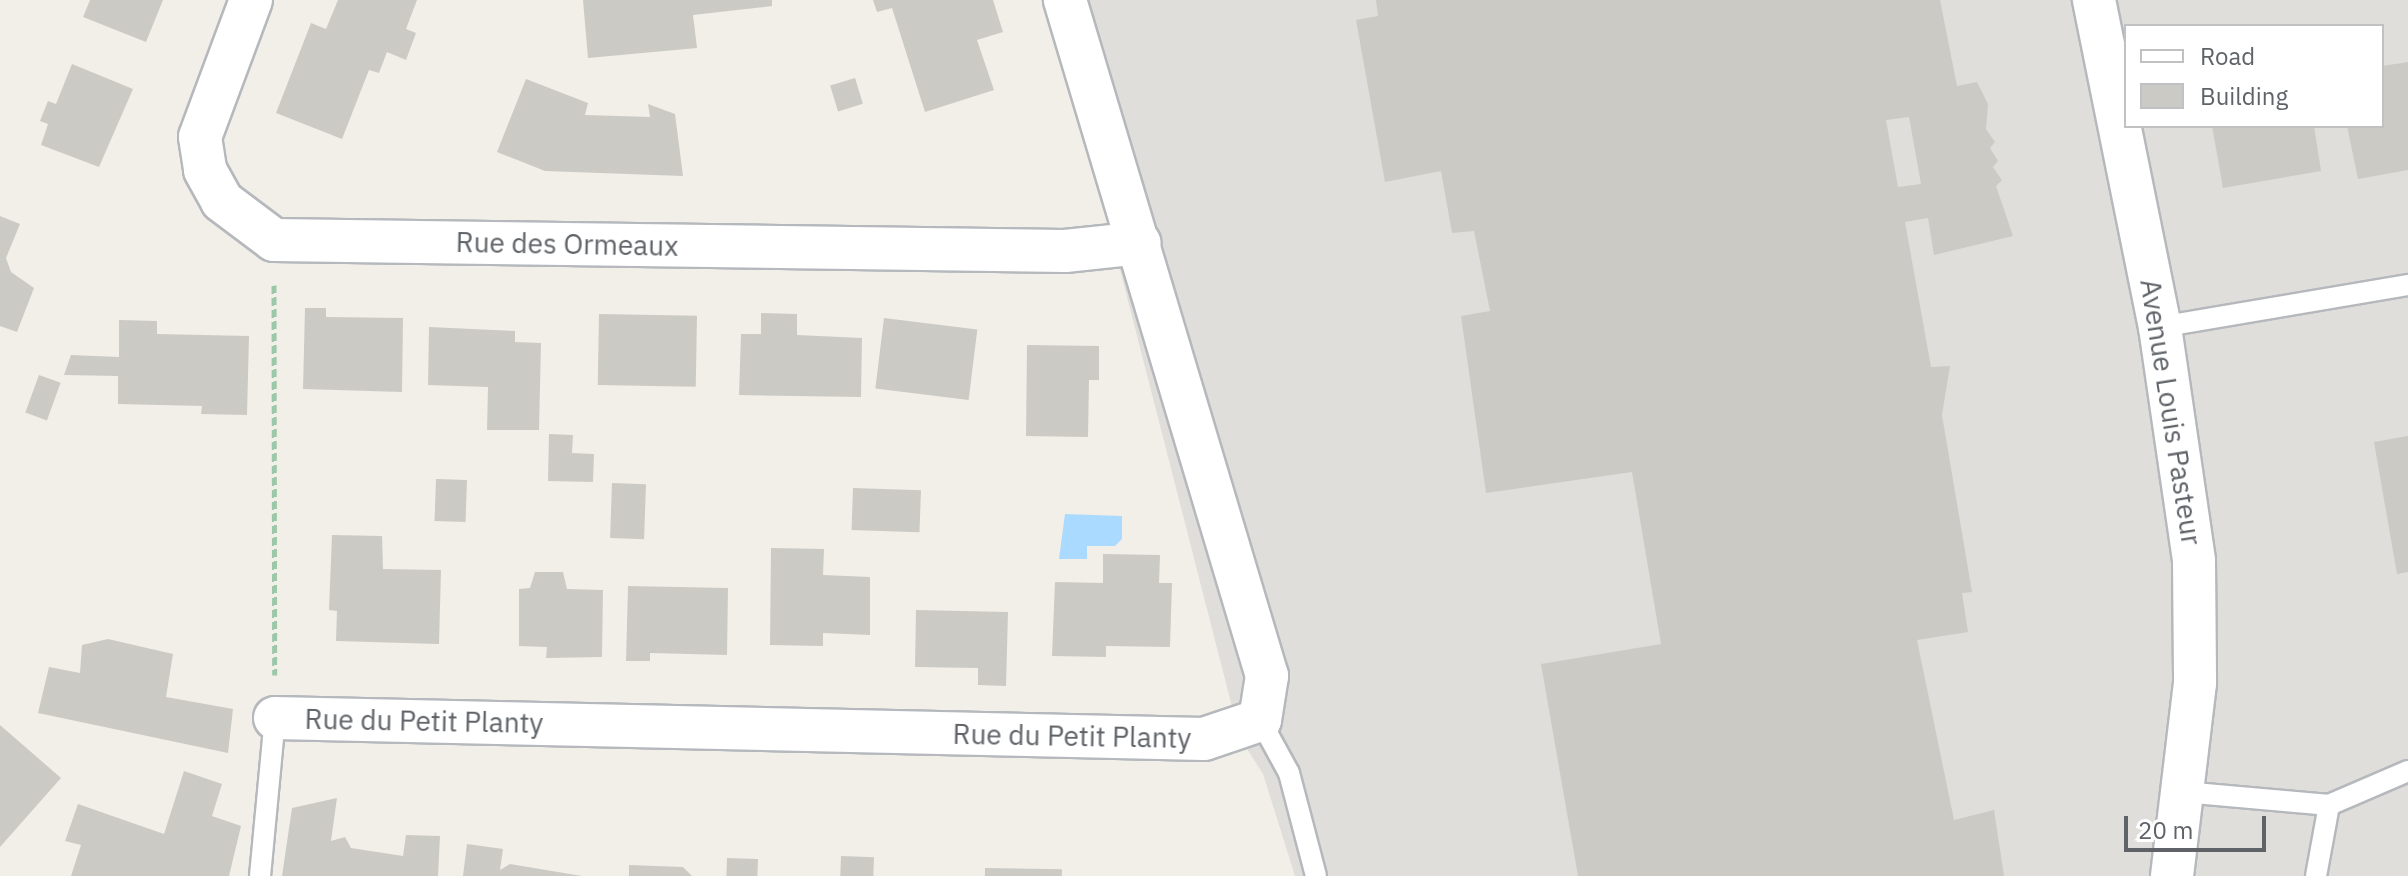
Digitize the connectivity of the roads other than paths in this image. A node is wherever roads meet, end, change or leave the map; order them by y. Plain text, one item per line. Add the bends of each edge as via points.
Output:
1 (251, 0) edge
2 (1065, 0) edge
3 (2094, 0) edge
4 (1140, 243) junction
5 (2408, 285) edge
6 (2160, 327) junction
7 (275, 718) joint
8 (1260, 720) junction
9 (2408, 771) edge
10 (2183, 792) junction
11 (2329, 805) junction
12 (260, 876) edge
13 (1316, 876) edge
14 (2172, 876) edge
15 (2316, 876) edge

1 - 4 street, Rue des Ormeaux via 200,137 205,170 222,201 274,240 1065,251
2 - 4 street
3 - 6 street, Avenue Louis Pasteur
4 - 8 street via 1267,676
5 - 6 lane
6 - 10 street, Avenue Louis Pasteur via 2194,561 2195,683
7 - 8 street, Rue du Petit Planty via 1204,739
7 - 12 lane
8 - 13 lane via 1289,773
9 - 11 lane
10 - 11 lane
10 - 14 street, Avenue Louis Pasteur
11 - 15 lane

